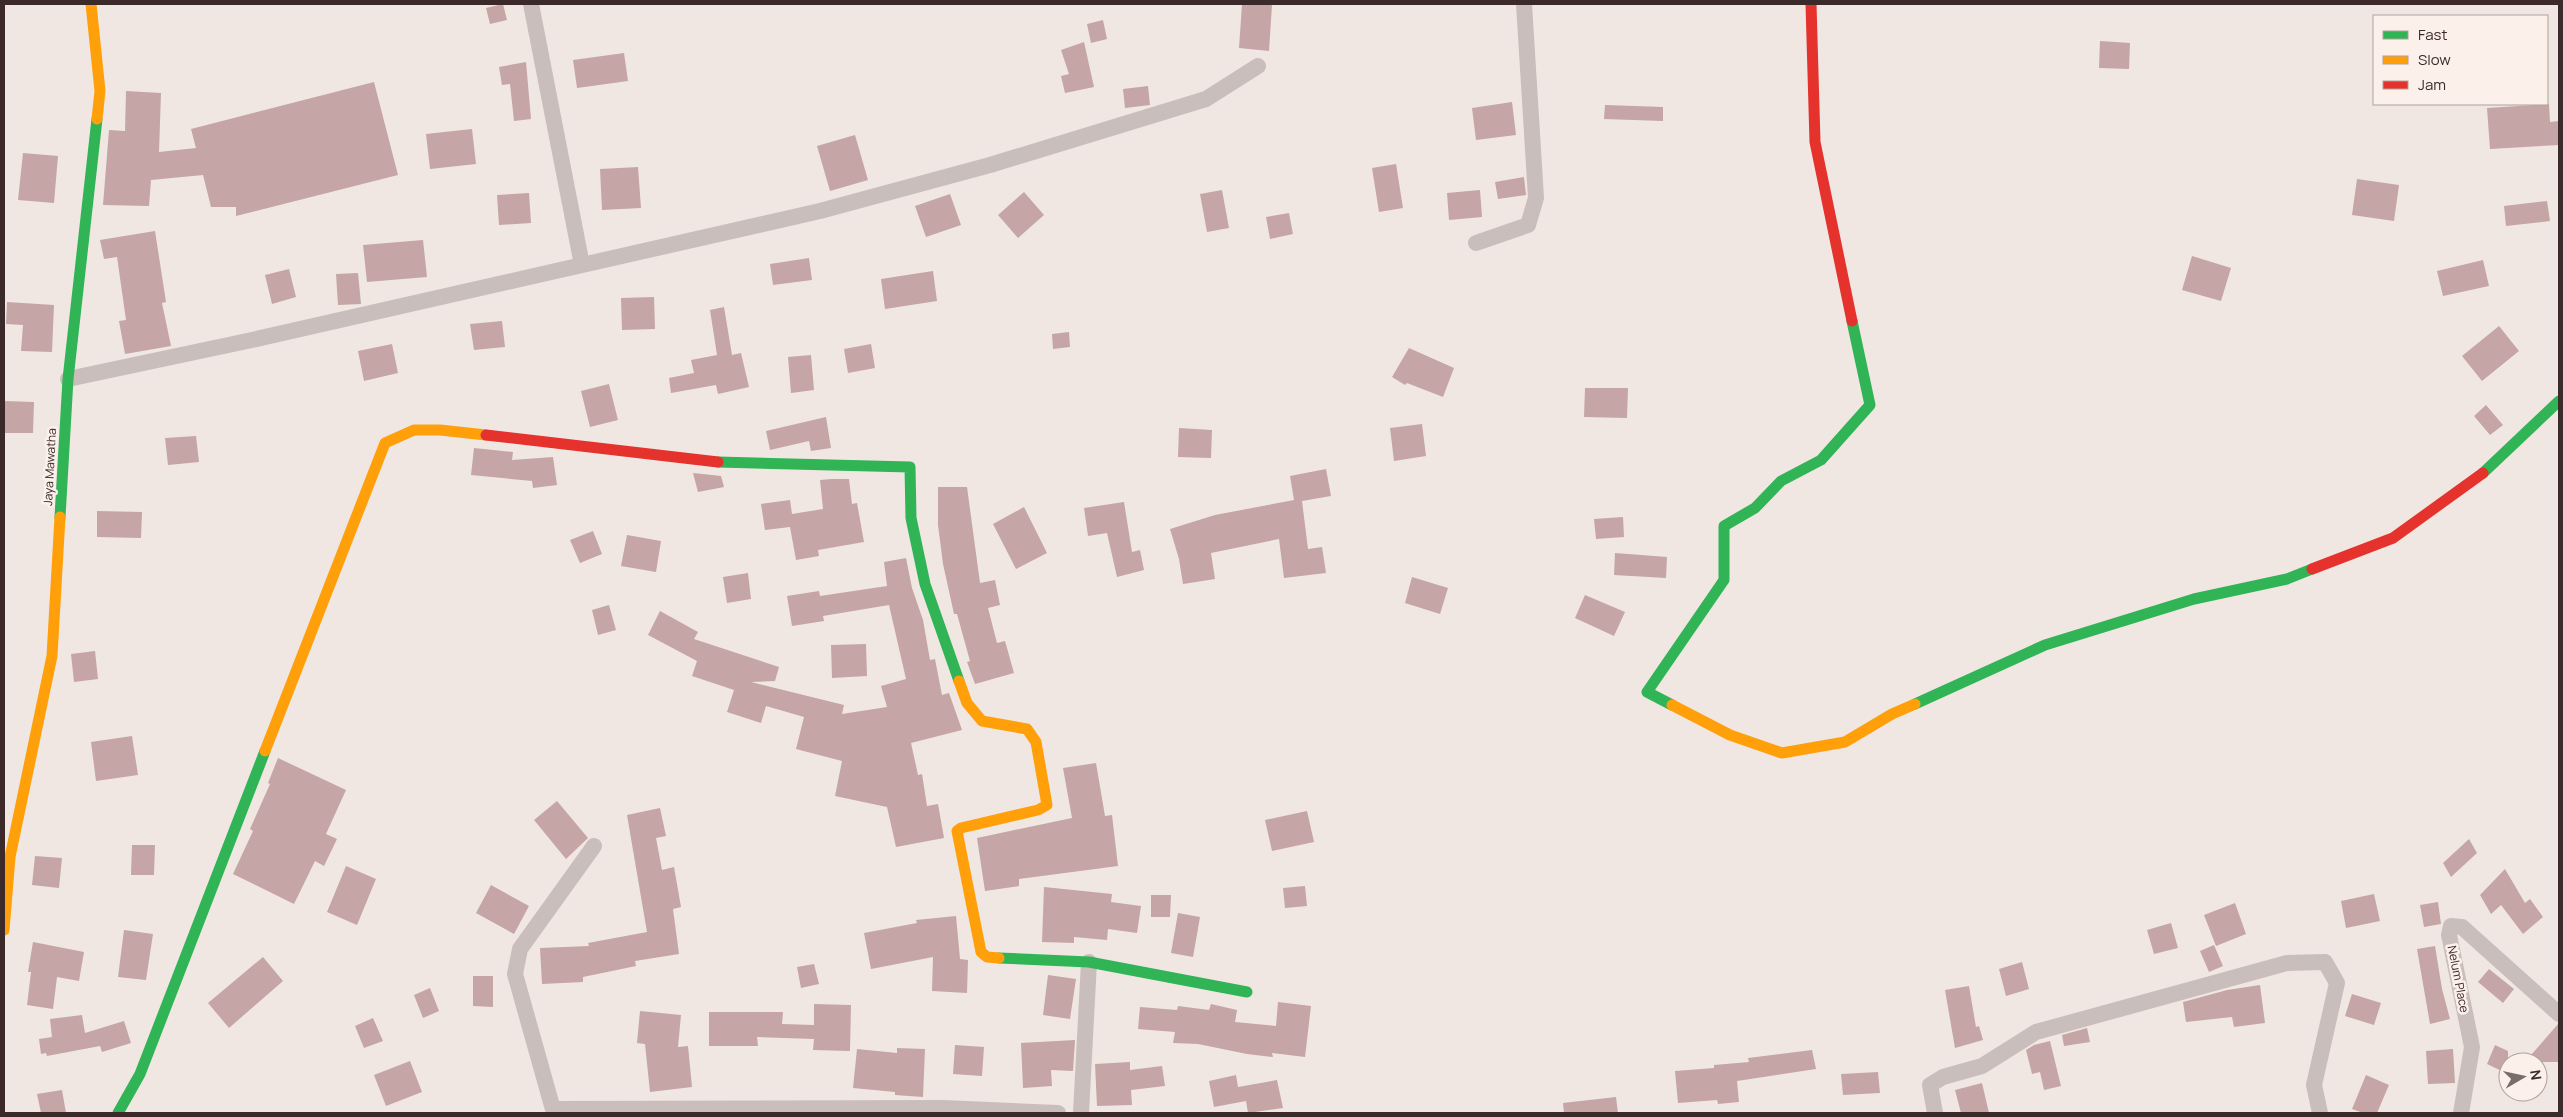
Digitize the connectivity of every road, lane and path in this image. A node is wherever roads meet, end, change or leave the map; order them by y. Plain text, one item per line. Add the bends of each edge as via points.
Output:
1 (91, 4) edge
2 (531, 4) edge
3 (1524, 4) edge
4 (1811, 4) edge
5 (1258, 66) dead end
6 (1476, 243) dead end
7 (582, 265) junction
8 (68, 378) junction
9 (2559, 401) edge
10 (594, 846) dead end
11 (4, 930) edge
12 (1089, 962) junction
13 (1247, 992) dead end
14 (2559, 1014) edge
15 (554, 1111) edge
16 (943, 1111) edge
17 (118, 1113) edge
18 (1058, 1113) edge
19 (1081, 1113) edge
20 (1935, 1113) edge
21 (2320, 1113) edge
22 (2461, 1113) edge

1 - 8 street, Jaya Mawatha via 100,91
2 - 7 street
3 - 6 street via 1536,198 1528,225
4 - 9 street via 1815,142 1870,405 1821,460 1781,481 1755,508 1724,526 1724,580 1647,692 1730,735 1782,753 1845,742 1892,714 2045,645 2194,599 2287,579 2393,538 2476,479
5 - 7 street via 1206,99 990,165 820,211
7 - 8 street
8 - 11 street, Jaya Mawatha via 52,656 10,857
10 - 15 street via 520,949 515,974
12 - 13 street
12 - 17 street via 987,957 981,952 957,830 1047,805 1036,742 1027,729 982,721 967,703 925,584 911,518 910,468 730,463 414,430 385,443 140,1074
12 - 19 street
14 - 22 street, Nelum Place via 2462,927 2451,926 2449,934 2472,1048
15 - 16 street
16 - 18 street
20 - 21 street via 1930,1085 1943,1077 1982,1066 2036,1032 2287,963 2325,962 2337,983 2314,1085

